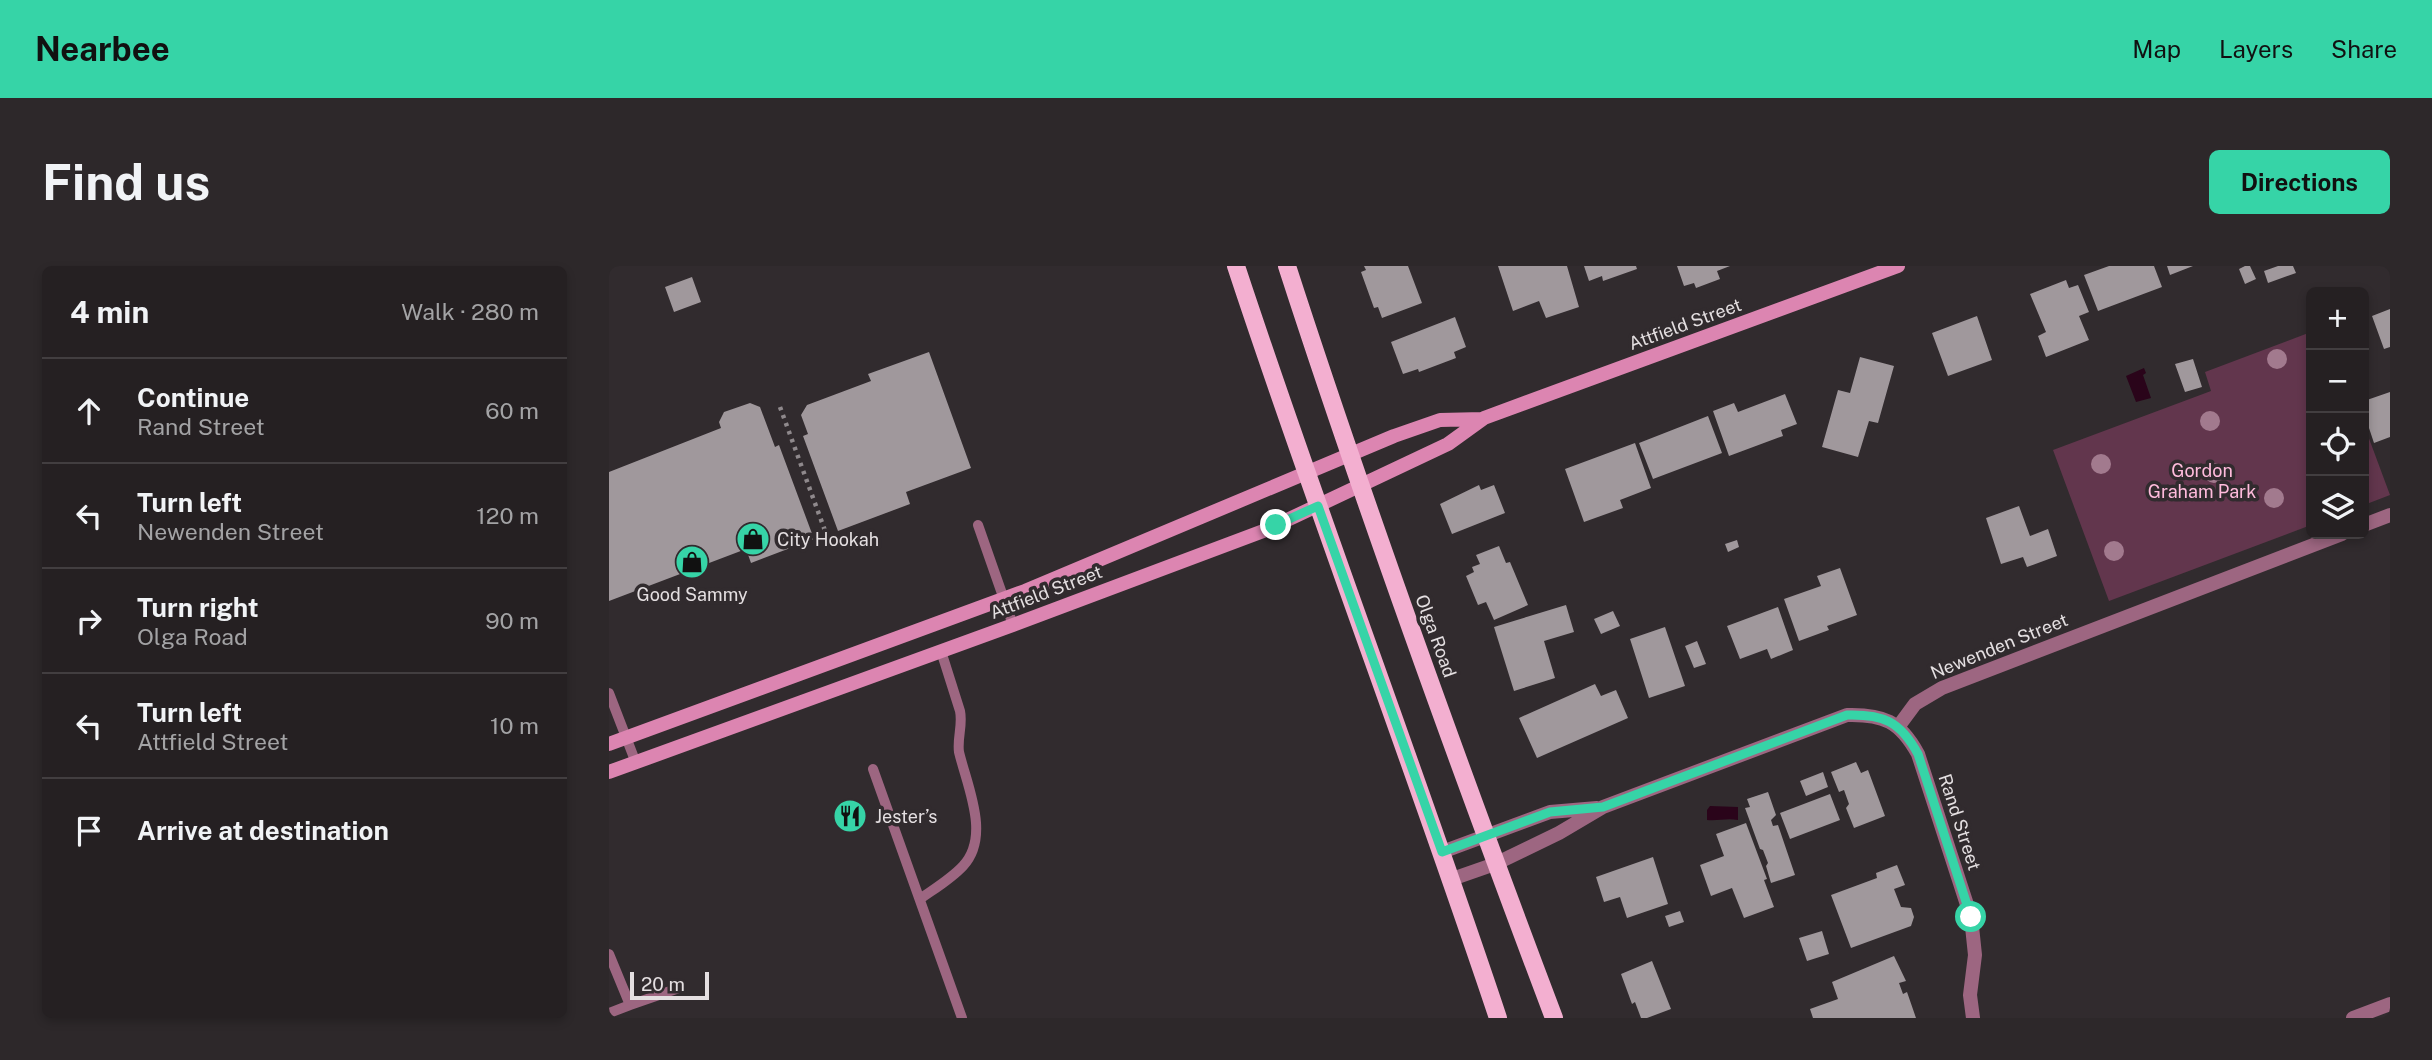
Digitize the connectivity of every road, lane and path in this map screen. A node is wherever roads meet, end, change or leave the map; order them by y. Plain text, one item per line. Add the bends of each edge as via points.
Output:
1 (1236, 266) edge
2 (1287, 266) edge
3 (1898, 266) edge
4 (780, 407) dead end
5 (1484, 418) junction
6 (1349, 454) junction
7 (1306, 472) junction
8 (1360, 485) junction
9 (1318, 506) junction
10 (2390, 515) edge
11 (2369, 523) edge
12 (978, 525) dead end
13 (2329, 539) edge
14 (832, 551) dead end
15 (1003, 599) junction
16 (1013, 625) junction
17 (941, 651) junction
18 (609, 693) edge
19 (1898, 727) junction
20 (627, 738) junction
21 (609, 744) edge
22 (636, 763) junction
23 (873, 769) dead end
24 (609, 772) edge
25 (1603, 807) junction
26 (1485, 835) junction
27 (1442, 852) junction
28 (1495, 864) junction
29 (1452, 879) junction
30 (920, 899) junction
31 (609, 954) edge
32 (679, 988) dead end
33 (2390, 1004) edge
34 (630, 1005) junction
35 (615, 1014) edge
36 (962, 1018) edge
37 (1498, 1018) edge
38 (1554, 1018) edge
39 (1972, 1018) edge
40 (2353, 1018) edge

1 - 7 main road
2 - 6 main road, Olga Road
3 - 5 street, Attfield Street
4 - 14 path
5 - 6 street, Attfield Street via 1440,420
5 - 8 street, Attfield Street via 1448,444
6 - 7 street, Attfield Street
6 - 8 main road, Olga Road
7 - 9 main road
7 - 15 street, Attfield Street
8 - 9 street, Attfield Street
8 - 26 main road, Olga Road
9 - 16 street, Attfield Street
9 - 27 main road
10 - 11 street
12 - 15 lane
13 - 19 street, Newenden Street via 1942,688 1915,704
15 - 16 lane
15 - 20 street, Attfield Street
16 - 17 street, Attfield Street
17 - 22 street, Attfield Street
17 - 30 lane via 962,720 958,752 976,835 972,854 963,866
18 - 20 lane
19 - 25 street via 1874,714 1847,715
19 - 39 street, Rand Street via 1918,754 1971,917 1975,955
20 - 21 street, Attfield Street
20 - 22 lane
22 - 24 street, Attfield Street
23 - 30 lane
25 - 26 street via 1550,812
25 - 28 street
26 - 27 street
26 - 28 main road, Olga Road
27 - 29 main road
28 - 29 street
28 - 38 main road, Olga Road
29 - 37 main road
30 - 36 lane
31 - 34 lane
32 - 34 lane
33 - 40 street
34 - 35 lane

